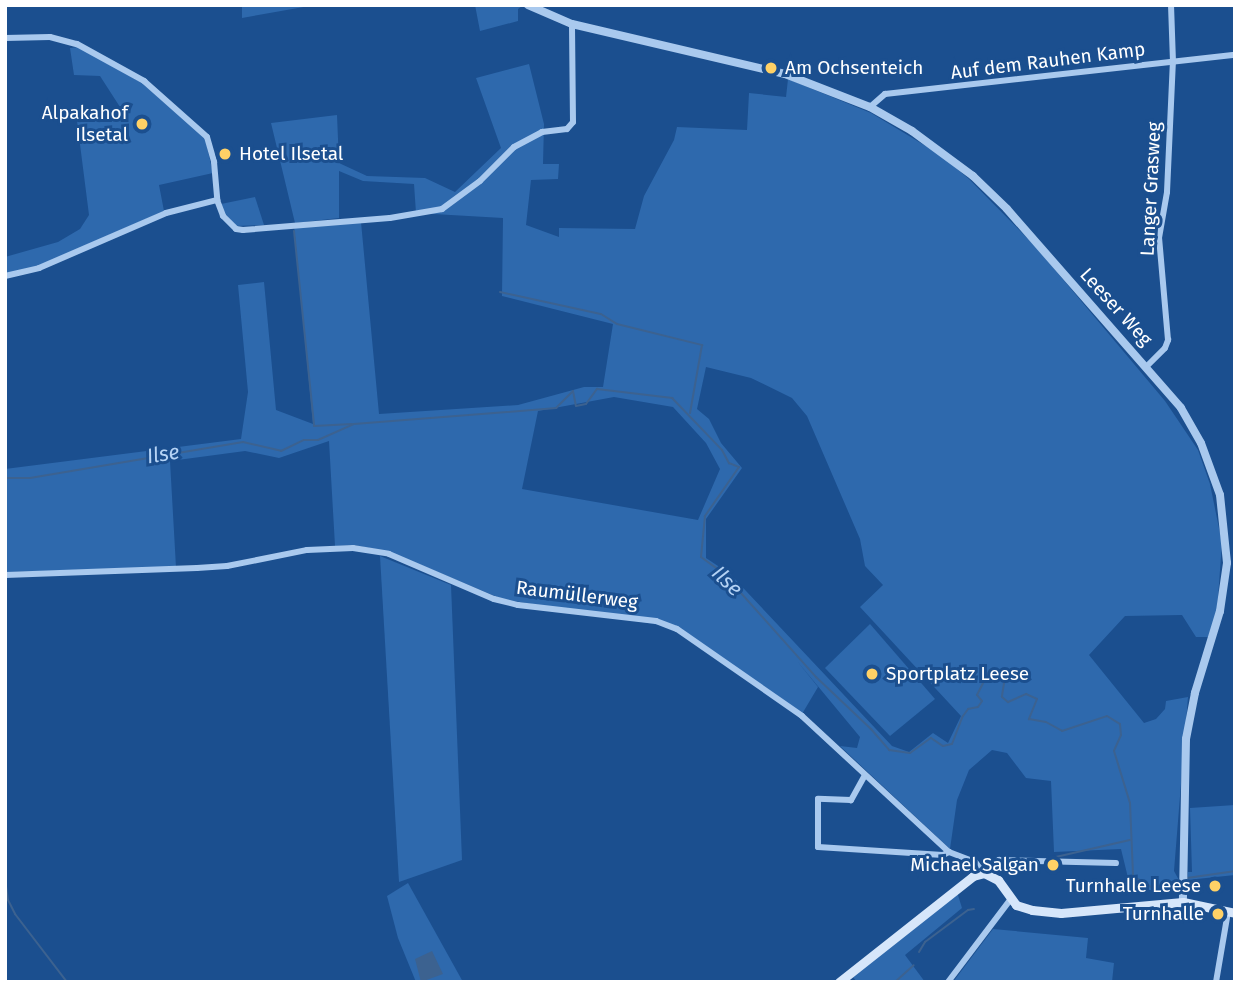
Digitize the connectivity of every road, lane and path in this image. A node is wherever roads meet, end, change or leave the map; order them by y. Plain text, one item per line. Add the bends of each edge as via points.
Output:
1 (528, 5) edge
2 (1171, 5) edge
3 (572, 24) junction
4 (5, 38) edge
5 (1235, 55) edge
6 (1173, 62) junction
7 (870, 107) junction
8 (217, 200) junction
9 (5, 276) edge
10 (1147, 366) junction
11 (5, 575) edge
12 (865, 775) junction
13 (949, 852) junction
14 (1116, 863) dead end
15 (984, 873) junction
16 (1010, 900) junction
17 (1182, 902) junction
18 (1231, 913) edge
19 (839, 982) edge
20 (947, 982) edge
21 (1216, 982) edge

1 - 3 street, Leeser Weg
2 - 6 street, Langer Grasweg
3 - 7 street, Leeser Weg via 785,74
3 - 8 street via 573,122 567,129 542,132 514,147 442,209 243,230 230,224
4 - 8 street via 50,37 77,44 144,80 207,137
5 - 6 street, Auf dem Rauhen Kamp
6 - 7 street, Auf dem Rauhen Kamp via 885,94
6 - 10 street, Langer Grasweg via 1167,192 1159,238 1168,340
7 - 10 street, Leeser Weg via 973,176
8 - 9 street via 166,213 39,268
10 - 17 street, Leeser Weg via 1181,408 1201,443 1226,526 1225,587 1185,739
11 - 12 street, Raumüllerweg via 207,568 307,550 371,549 495,599 656,621 677,629 802,716
12 - 13 street, Raumüllerweg
12 - 13 street via 851,800 818,799 818,846
13 - 15 street, Raumüllerweg via 975,862
14 - 15 street via 999,860
15 - 16 main road via 998,880
15 - 19 main road via 973,876
16 - 17 main road via 1032,910 1061,913
16 - 20 street
17 - 18 main road
18 - 21 street

